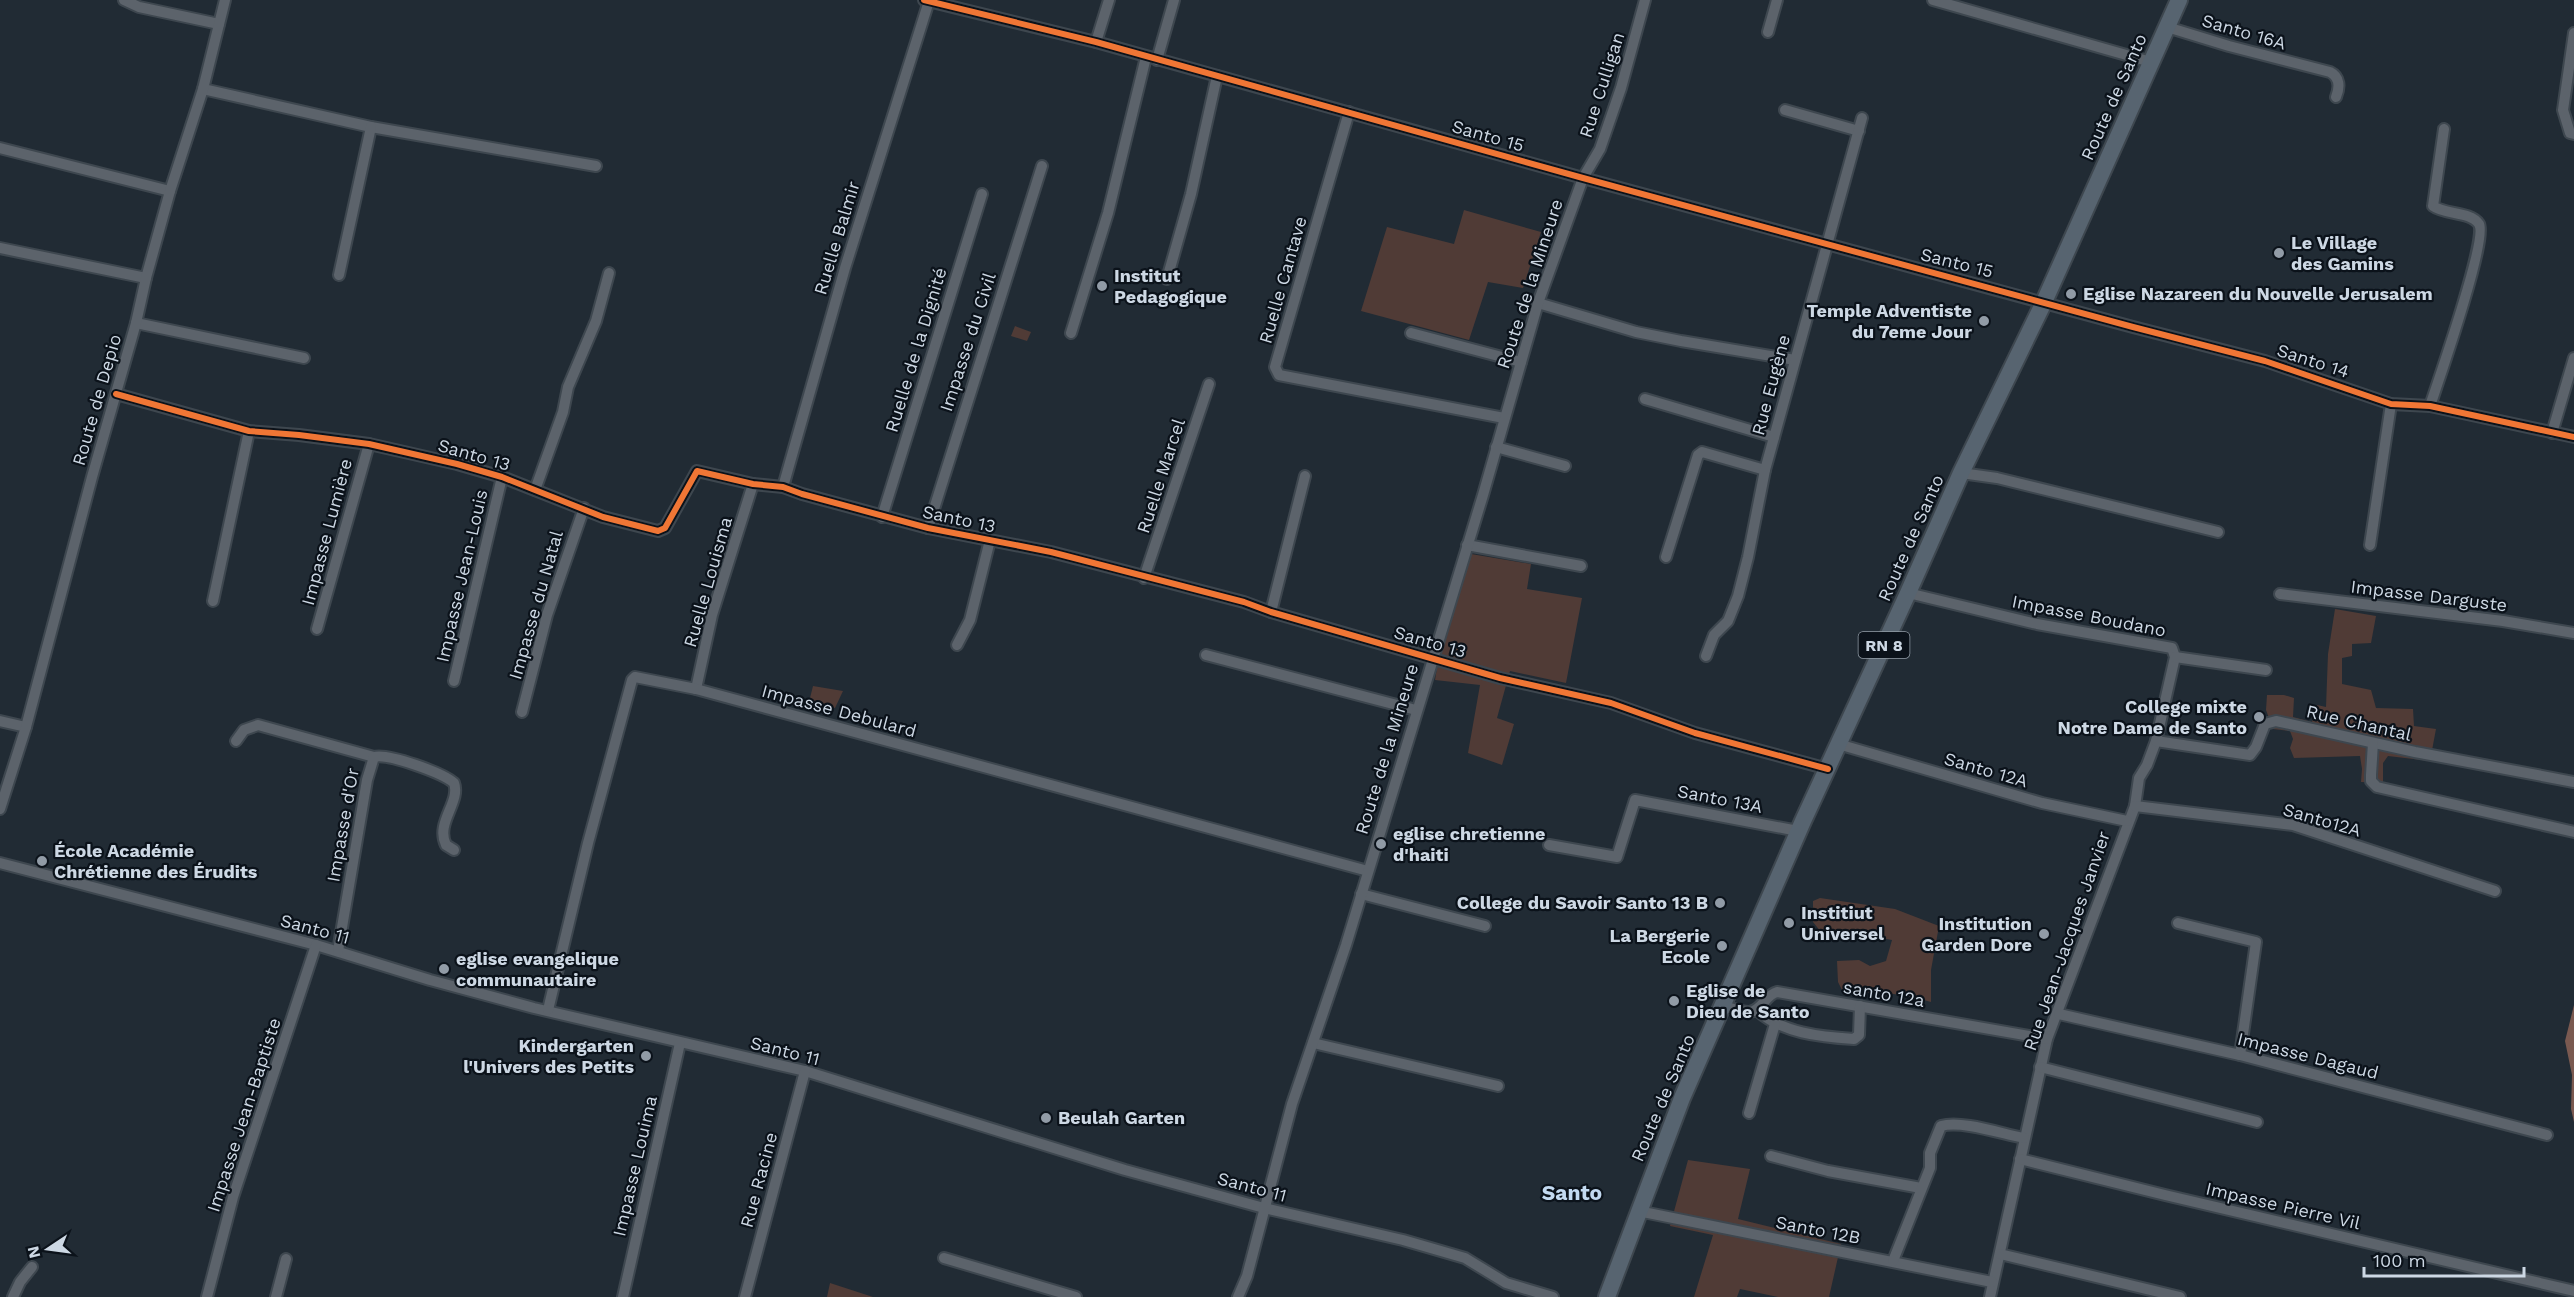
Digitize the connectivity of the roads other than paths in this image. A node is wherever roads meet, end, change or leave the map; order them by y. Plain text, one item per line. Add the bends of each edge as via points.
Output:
1 (124, 0) edge
2 (225, 0) edge
3 (1109, 0) edge
4 (1174, 0) edge
5 (1646, 0) edge
6 (1777, 0) edge
7 (1933, 0) edge
8 (2179, 0) edge
9 (927, 1) edge
10 (219, 24) junction
11 (2167, 27) junction
12 (1768, 32) dead end
13 (2574, 33) edge
14 (1095, 42) junction
15 (1151, 58) junction
16 (2151, 62) junction
17 (1217, 76) junction
18 (203, 89) junction
19 (2336, 97) dead end
20 (1785, 110) dead end
21 (1349, 112) junction
22 (1862, 118) dead end
23 (371, 127) junction
24 (2444, 129) dead end
25 (1858, 131) junction
26 (2574, 134) edge
27 (0, 148) edge
28 (596, 166) dead end
29 (1042, 166) dead end
30 (1583, 178) junction
31 (170, 191) junction
32 (982, 194) dead end
33 (1827, 244) junction
34 (0, 248) edge
35 (609, 273) dead end
36 (339, 275) dead end
37 (146, 278) junction
38 (1167, 279) dead end
39 (2044, 302) junction
40 (1538, 303) junction
41 (136, 323) junction
42 (1071, 333) dead end
43 (1411, 333) dead end
44 (304, 358) dead end
45 (2574, 358) edge
46 (1796, 360) junction
47 (1521, 362) junction
48 (1209, 384) dead end
49 (116, 394) junction
50 (1645, 399) dead end
51 (2391, 404) junction
52 (2430, 406) junction
53 (1504, 418) junction
54 (249, 431) junction
55 (2552, 433) junction
56 (1774, 437) junction
57 (2574, 437) edge
58 (369, 444) junction
59 (1496, 447) junction
60 (1565, 465) dead end
61 (1766, 470) junction
62 (1960, 473) junction
63 (1305, 476) dead end
64 (502, 477) junction
65 (753, 484) junction
66 (783, 487) junction
67 (535, 489) junction
68 (584, 508) junction
69 (882, 517) junction
70 (928, 528) junction
71 (2218, 532) dead end
72 (990, 540) junction
73 (1467, 545) junction
74 (2370, 545) dead end
75 (1666, 556) dead end
76 (1581, 566) dead end
77 (1144, 578) junction
78 (1908, 593) junction
79 (2280, 594) dead end
80 (213, 601) dead end
81 (1271, 612) junction
82 (317, 629) dead end
83 (2574, 633) edge
84 (957, 645) dead end
85 (1206, 655) dead end
86 (1706, 657) dead end
87 (2175, 657) junction
88 (1432, 659) junction
89 (2265, 670) dead end
90 (454, 681) dead end
91 (696, 689) junction
92 (1416, 710) junction
93 (522, 712) dead end
94 (0, 721) edge
95 (26, 727) junction
96 (236, 741) dead end
97 (2156, 741) junction
98 (2373, 743) junction
99 (1838, 744) junction
100 (374, 757) junction
101 (1828, 769) junction
102 (2574, 782) edge
103 (2134, 806) junction
104 (0, 809) edge
105 (2127, 821) junction
106 (1798, 831) junction
107 (2574, 832) edge
108 (1549, 845) dead end
109 (454, 850) dead end
110 (0, 863) edge
111 (1368, 871) junction
112 (2495, 891) dead end
113 (1361, 894) junction
114 (2178, 923) dead end
115 (1485, 926) dead end
116 (316, 945) junction
117 (338, 951) junction
118 (1724, 1006) junction
119 (1860, 1006) junction
120 (548, 1010) junction
121 (1757, 1010) junction
122 (2058, 1014) junction
123 (1775, 1024) junction
124 (2047, 1039) junction
125 (680, 1043) junction
126 (1313, 1043) junction
127 (2240, 1055) junction
128 (2040, 1067) junction
129 (805, 1071) junction
130 (1498, 1086) dead end
131 (1749, 1113) dead end
132 (2257, 1122) dead end
133 (2547, 1135) dead end
134 (2024, 1138) junction
135 (1771, 1156) dead end
136 (2020, 1159) junction
137 (1921, 1188) junction
138 (1264, 1208) junction
139 (1638, 1211) junction
140 (2000, 1254) junction
141 (944, 1258) dead end
142 (286, 1259) dead end
143 (1893, 1261) junction
144 (32, 1267) dead end
145 (1992, 1282) junction
146 (2574, 1291) edge
147 (13, 1297) edge
148 (207, 1297) edge
149 (276, 1297) edge
150 (623, 1297) edge
151 (746, 1297) edge
152 (1076, 1297) edge
153 (1238, 1297) edge
154 (1553, 1297) edge
155 (1607, 1297) edge
156 (1990, 1297) edge
157 (2180, 1297) edge

1 - 10 street via 139,7
2 - 10 street, Route de Depio
3 - 14 street
4 - 15 street
5 - 30 street, Rue Culligan via 1600,148
6 - 12 street
7 - 16 street
8 - 11 main road, Route de Santo / RN 8
9 - 14 street, Santo 15
9 - 66 street, Ruelle Balmir via 845,267
10 - 18 street, Route de Depio
11 - 16 main road, Route de Santo / RN 8
11 - 19 street, Santo 16A via 2333,74 2338,86
13 - 26 street via 2563,110 2570,133
14 - 15 street, Santo 15
15 - 17 street, Santo 15
15 - 42 street
16 - 39 main road, Route de Santo / RN 8
17 - 21 street, Santo 15
17 - 38 street
18 - 23 street
18 - 31 street, Route de Depio
20 - 25 street
21 - 30 street, Santo 15
21 - 53 street, Ruelle Cantave via 1276,372
22 - 25 street, Rue Eugène
23 - 28 street
23 - 36 street
24 - 52 street via 2433,206 2471,218 2481,232 2476,261
25 - 33 street, Rue Eugène
27 - 31 street
29 - 70 street, Impasse du Civil
30 - 33 street, Santo 15
30 - 40 street, Route de la Mineure
31 - 37 street, Route de Depio
32 - 69 street, Ruelle de la Dignité
33 - 39 street, Santo 15
33 - 46 street, Rue Eugène
34 - 37 street
35 - 67 street via 596,321 568,387
37 - 41 street, Route de Depio
39 - 51 street, Santo 14 via 2214,346
39 - 62 main road, Route de Santo / RN 8
40 - 46 street via 1658,337
40 - 47 street, Route de la Mineure
41 - 44 street
41 - 49 street, Route de Depio
43 - 47 street
45 - 55 street
46 - 56 street, Rue Eugène
47 - 53 street, Route de la Mineure
48 - 77 street, Ruelle Marcel
49 - 54 street, Santo 13
49 - 95 street, Route de Depio
50 - 56 street
51 - 52 street, Santo 14
51 - 74 street
52 - 55 street, Santo 14
53 - 59 street, Route de la Mineure
54 - 58 street, Santo 13
54 - 80 street
55 - 57 street, Santo 14
56 - 61 street, Rue Eugène
58 - 64 street, Santo 13
58 - 82 street, Impasse Lumière
59 - 60 street
59 - 73 street, Route de la Mineure
61 - 75 street via 1702,452 1698,455
61 - 86 street, Rue Eugène via 1738,596 1728,621 1714,635
62 - 71 street via 1997,478
62 - 78 main road, Route de Santo / RN 8
63 - 81 street
64 - 67 street, Santo 13
64 - 90 street, Impasse Jean-Louis
65 - 66 street, Santo 13
65 - 68 street, Santo 13 via 697,471 662,530 603,517
65 - 91 street, Ruelle Louisma via 712,615
66 - 69 street, Santo 13
67 - 68 street, Santo 13
68 - 93 street, Impasse du Natal via 547,615
69 - 70 street, Santo 13
70 - 72 street, Santo 13
72 - 77 street, Santo 13 via 1099,563
72 - 84 street via 970,620
73 - 76 street
73 - 88 street, Route de la Mineure
77 - 81 street, Santo 13
78 - 87 street, Impasse Boudano via 2037,624 2172,648
78 - 99 main road, Route de Santo / RN 8
79 - 83 street, Impasse Darguste
81 - 88 street, Santo 13
85 - 92 street
87 - 89 street
87 - 97 street, Impasse Boudano
88 - 92 street, Route de la Mineure
88 - 101 street, Santo 13 via 1611,703 1695,733
91 - 111 street, Impasse Debulard
91 - 120 street, Impasse Debulard via 641,676 632,680
92 - 111 street, Route de la Mineure
94 - 95 street
95 - 104 street, Route de Depio
96 - 100 street via 244,730 258,724
97 - 98 street, Rue Chantal via 2250,755 2265,724 2276,721
97 - 103 street, Rue Jean-Jacques Janvier via 2139,778
98 - 102 street, Rue Chantal
98 - 107 street via 2371,781 2377,787
99 - 101 main road, Route de Santo / RN 8
99 - 105 street, Santo 12A via 2042,803
100 - 109 street, Impasse d'Or via 406,763 454,783 442,830 446,845
100 - 117 street, Impasse d'Or via 366,780
101 - 106 main road, Route de Santo / RN 8
103 - 105 street, Rue Jean-Jacques Janvier
103 - 112 street, Santo12A via 2293,825
105 - 122 street, Rue Jean-Jacques Janvier
106 - 108 street, Santo 13A via 1635,800 1617,857
106 - 118 main road, Route de Santo / RN 8
110 - 116 street, Santo 11
111 - 113 street, Route de la Mineure
113 - 115 street
113 - 126 street, Route de la Mineure
114 - 127 street via 2256,942
116 - 117 street, Santo 11
116 - 148 street, Impasse Jean-Baptiste via 233,1197
117 - 120 street, Santo 11 via 430,980
118 - 121 street
118 - 139 main road, Route de Santo / RN 8 via 1682,1098
119 - 121 street, santo 12a via 1777,992
119 - 123 street via 1859,1035 1854,1040
119 - 124 street, santo 12a
120 - 125 street, Santo 11
121 - 123 street
122 - 124 street, Rue Jean-Jacques Janvier
122 - 127 street, Impasse Dagaud
123 - 131 street
124 - 128 street, Rue Jean-Jacques Janvier
125 - 129 street, Santo 11
125 - 150 street, Impasse Louima
126 - 130 street
126 - 138 street, Route de la Mineure
127 - 133 street, Impasse Dagaud
128 - 132 street
128 - 134 street, Rue Jean-Jacques Janvier
129 - 138 street, Santo 11 via 1125,1170
129 - 151 street, Rue Racine
134 - 136 street, Rue Jean-Jacques Janvier
134 - 137 street via 1964,1126 1941,1126
135 - 137 street
136 - 140 street, Rue Jean-Jacques Janvier
136 - 146 street, Impasse Pierre Vil
137 - 143 street
138 - 153 street, Route de la Mineure
138 - 154 street, Santo 11 via 1465,1258 1506,1283
139 - 143 street, Santo 12B
139 - 155 main road, Route de Santo / RN 8
140 - 145 street, Rue Jean-Jacques Janvier
140 - 157 street
141 - 152 street
142 - 149 street
143 - 145 street, Santo 12B
144 - 147 street
145 - 156 street, Rue Jean-Jacques Janvier

